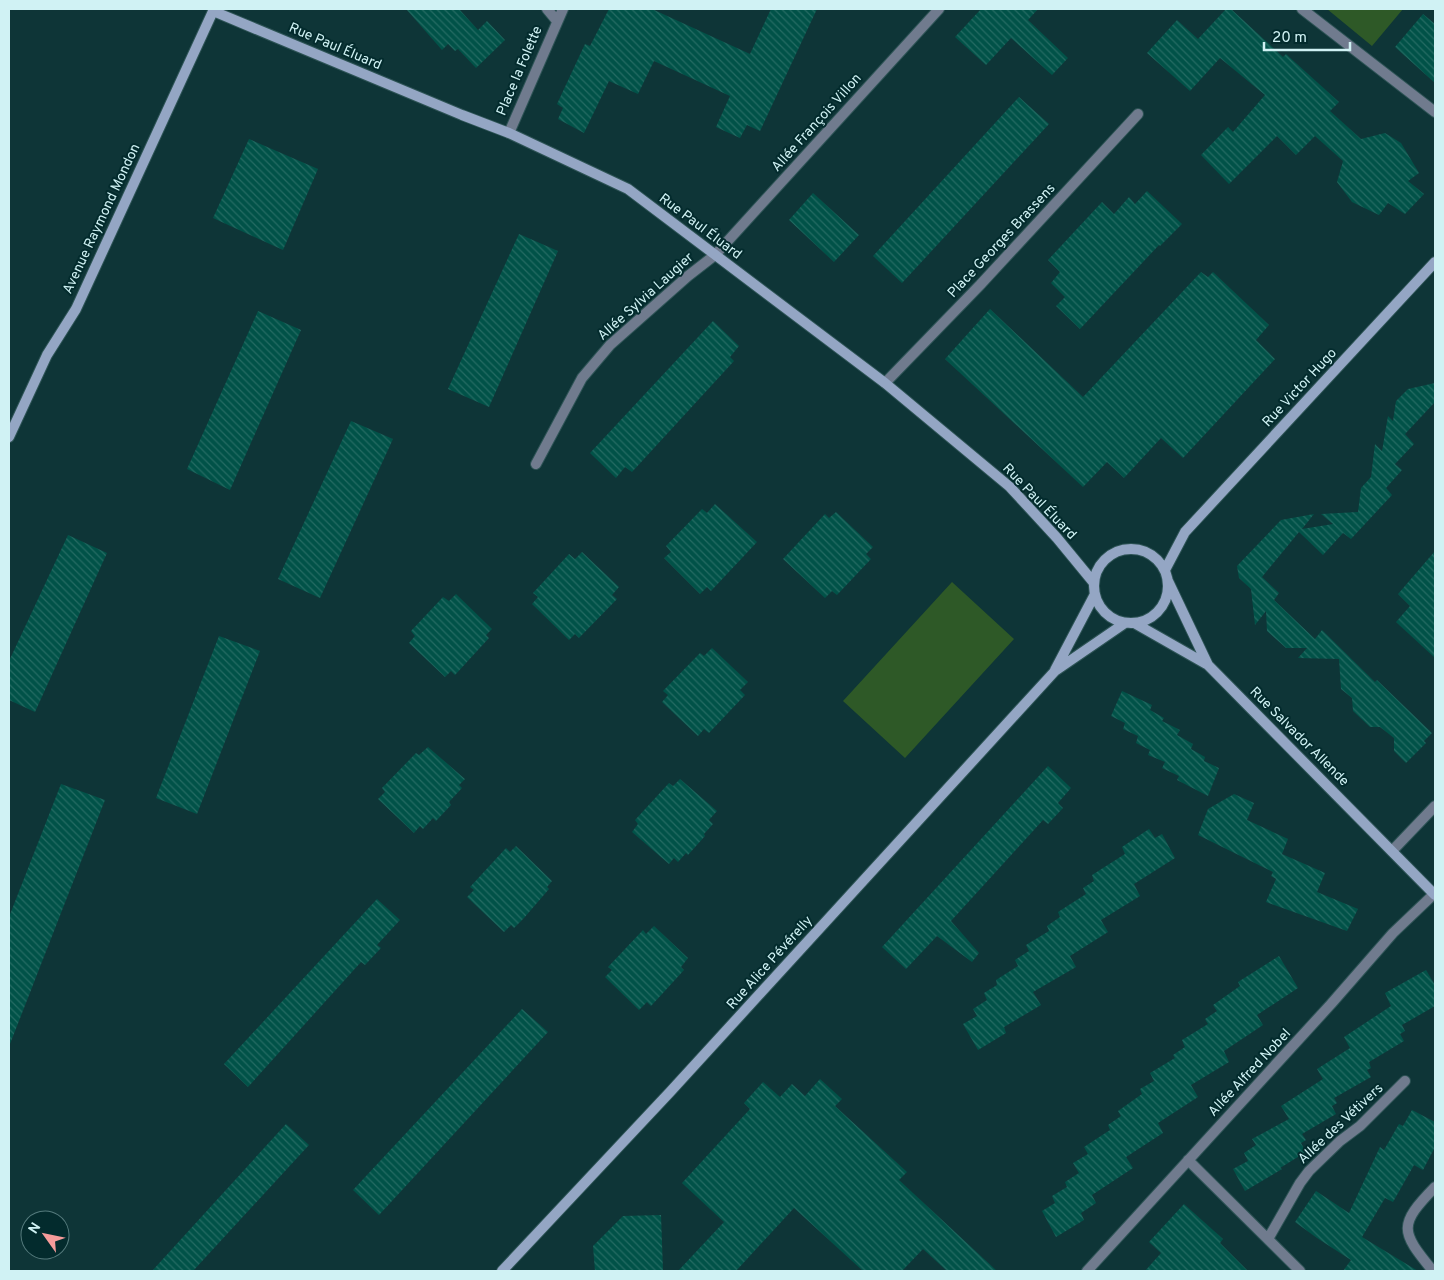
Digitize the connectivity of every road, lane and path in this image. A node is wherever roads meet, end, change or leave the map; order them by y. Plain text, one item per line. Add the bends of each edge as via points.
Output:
1 (547, 9) edge
2 (562, 9) edge
3 (939, 9) edge
4 (1302, 9) edge
5 (213, 10) edge
6 (557, 21) junction
7 (1435, 112) edge
8 (1138, 114) dead end
9 (508, 133) junction
10 (715, 255) junction
11 (1435, 262) edge
12 (885, 383) junction
13 (9, 436) edge
14 (536, 464) dead end
15 (1165, 570) junction
16 (1168, 581) junction
17 (1094, 583) junction
18 (1095, 594) junction
19 (1124, 623) junction
20 (1136, 624) junction
21 (1208, 665) junction
22 (1055, 671) junction
23 (1435, 806) edge
24 (1392, 851) junction
25 (1435, 894) edge
26 (1405, 1081) dead end
27 (1188, 1160) junction
28 (1435, 1187) edge
29 (1268, 1239) junction
30 (502, 1271) edge
31 (1087, 1271) edge
32 (1300, 1271) edge
33 (1433, 1271) edge

1 - 6 street, Place la Folette
2 - 6 street, Place la Folette
3 - 10 street, Allée François Villon
4 - 7 street
5 - 9 street, Rue Paul Éluard
5 - 13 street, Avenue Raymond Mondon via 76,309 47,355
6 - 9 street, Place la Folette
8 - 12 street, Place Georges Brassens via 980,286
9 - 10 street, Rue Paul Éluard via 628,189
10 - 12 street, Rue Paul Éluard
10 - 14 street, Allée Sylvia Laugier via 610,345 582,378
11 - 15 street, Rue Victor Hugo via 1185,532
12 - 17 street, Rue Paul Éluard via 1010,487
15 - 16 street
15 - 17 street via 1148,552 1123,550 1102,563
16 - 20 street via 1164,604 1148,620
16 - 21 street, Rue Salvador Allende
17 - 18 street
18 - 19 street via 1105,613
18 - 22 street, Rue Alice Pévérelly
19 - 20 street
19 - 22 street, Rue Alice Pévérelly
20 - 21 street
21 - 24 street, Rue Salvador Allende
22 - 30 street, Rue Alice Pévérelly via 677,1085
23 - 24 street
24 - 25 street, Rue Salvador Allende
25 - 27 street, Allée Alfred Nobel via 1393,933
26 - 29 street, Allée des Vétivers via 1309,1172
27 - 29 street
27 - 31 street, Allée Alfred Nobel
28 - 33 street via 1414,1210 1407,1230 1409,1239
29 - 32 street

